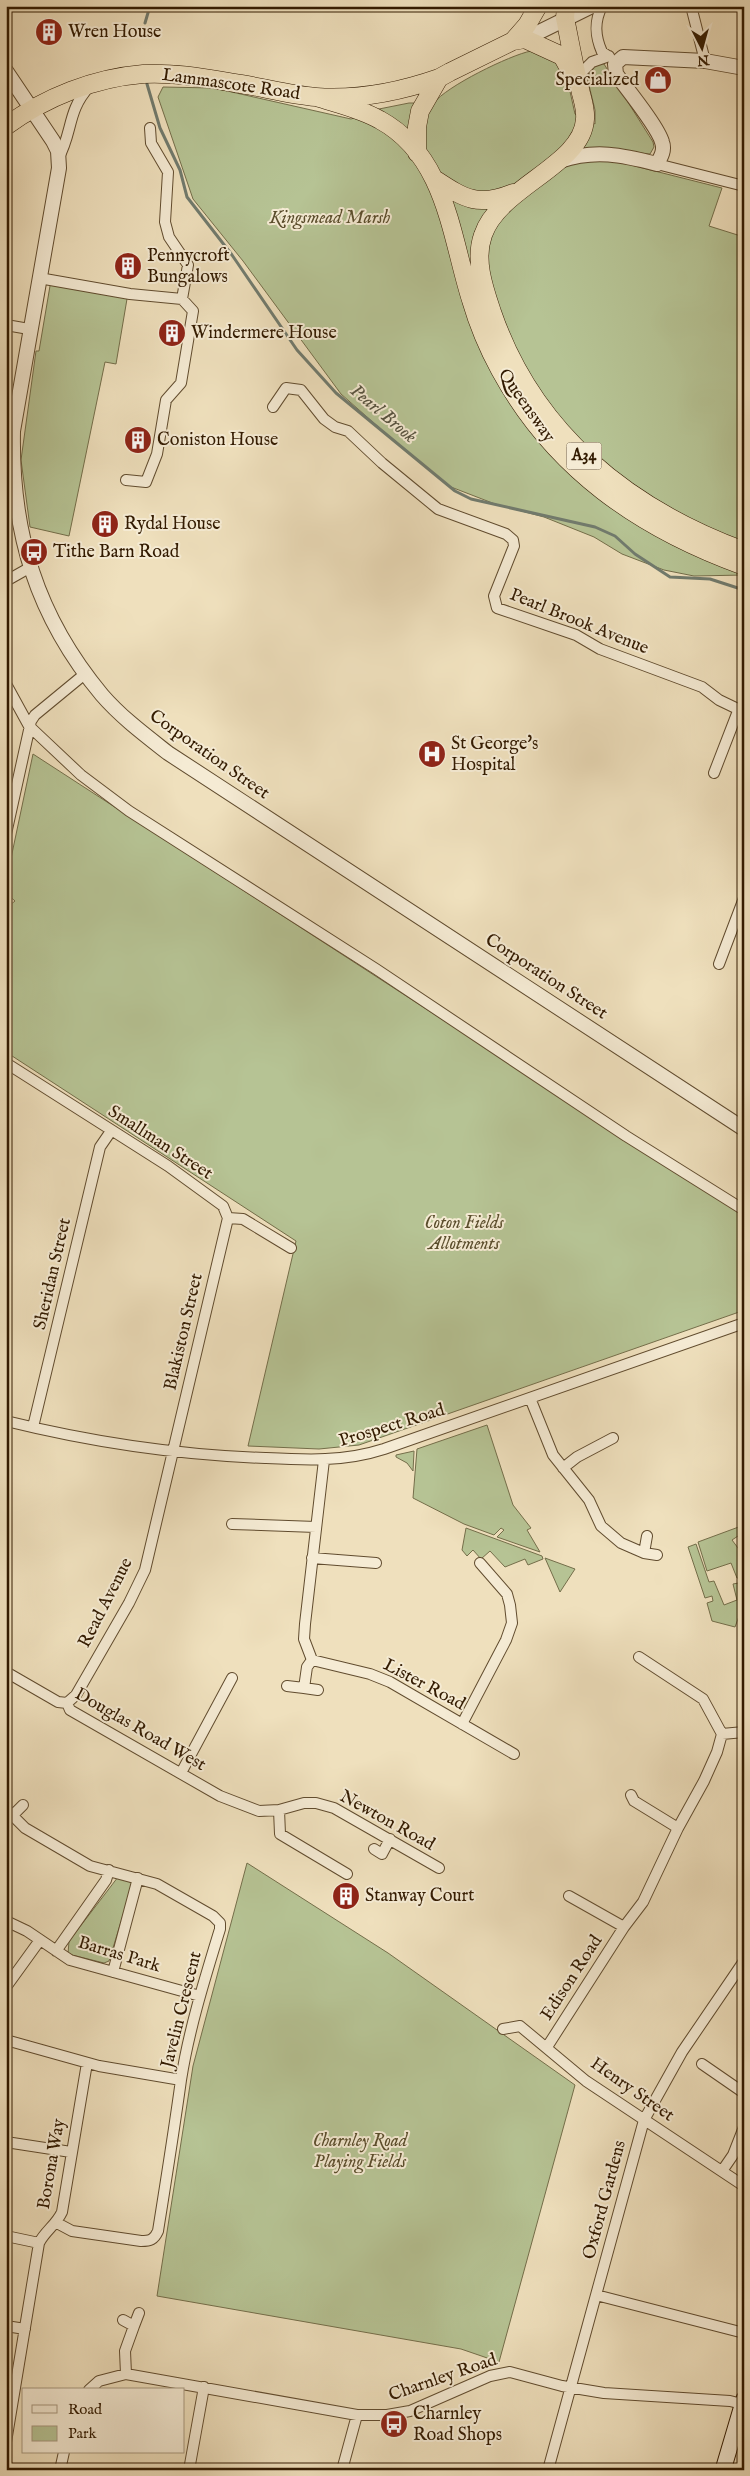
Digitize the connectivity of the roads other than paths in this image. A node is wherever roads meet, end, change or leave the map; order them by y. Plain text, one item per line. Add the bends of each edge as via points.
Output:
1 (538, 6) edge
2 (592, 6) edge
3 (602, 6) edge
4 (691, 6) edge
5 (565, 12) edge
6 (519, 40) junction
7 (608, 56) junction
8 (623, 57) junction
9 (705, 61) junction
10 (744, 68) edge
11 (6, 72) edge
12 (439, 78) junction
13 (579, 82) junction
14 (91, 85) junction
15 (316, 97) junction
16 (31, 108) junction
17 (6, 126) edge
18 (150, 128) dead end
19 (417, 153) junction
20 (58, 159) junction
21 (558, 162) junction
22 (656, 164) junction
23 (436, 180) junction
24 (744, 186) edge
25 (520, 190) junction
26 (39, 278) junction
27 (182, 299) junction
28 (6, 325) edge
29 (29, 329) junction
30 (272, 407) dead end
31 (9, 465) edge
32 (126, 480) dead end
33 (744, 551) edge
34 (744, 566) edge
35 (29, 568) junction
36 (6, 581) edge
37 (86, 674) junction
38 (6, 684) edge
39 (741, 711) edge
40 (29, 726) junction
41 (714, 773) dead end
42 (6, 834) edge
43 (744, 898) edge
44 (718, 964) dead end
45 (6, 1062) edge
46 (744, 1129) edge
47 (111, 1130) junction
48 (744, 1210) edge
49 (228, 1218) junction
50 (291, 1248) dead end
51 (744, 1323) edge
52 (530, 1398) junction
53 (6, 1421) edge
54 (33, 1427) junction
55 (613, 1438) dead end
56 (172, 1453) junction
57 (324, 1460) junction
58 (563, 1468) junction
59 (232, 1524) dead end
60 (316, 1527) junction
61 (647, 1536) dead end
62 (644, 1553) junction
63 (657, 1555) dead end
64 (312, 1558) junction
65 (376, 1563) dead end
66 (480, 1563) dead end
67 (639, 1657) dead end
68 (312, 1660) junction
69 (6, 1672) edge
70 (232, 1678) dead end
71 (287, 1686) dead end
72 (304, 1688) junction
73 (318, 1690) dead end
74 (67, 1703) junction
75 (462, 1724) junction
76 (744, 1732) edge
77 (722, 1734) junction
78 (514, 1754) dead end
79 (180, 1773) junction
80 (631, 1795) dead end
81 (23, 1805) dead end
82 (279, 1810) junction
83 (259, 1811) joint
84 (10, 1812) edge
85 (678, 1828) junction
86 (390, 1839) junction
87 (382, 1854) dead end
88 (439, 1868) dead end
89 (108, 1870) junction
90 (348, 1874) dead end
91 (138, 1878) junction
92 (569, 1896) dead end
93 (6, 1921) edge
94 (624, 1927) junction
95 (40, 1940) junction
96 (56, 1951) junction
97 (744, 1961) edge
98 (112, 1972) junction
99 (6, 1986) edge
100 (200, 1996) junction
101 (503, 2030) dead end
102 (6, 2040) edge
103 (547, 2048) junction
104 (87, 2063) junction
105 (702, 2064) dead end
106 (181, 2080) junction
107 (744, 2093) edge
108 (644, 2120) junction
109 (744, 2127) edge
110 (8, 2140) edge
111 (71, 2152) junction
112 (722, 2171) junction
113 (744, 2186) edge
114 (57, 2223) junction
115 (6, 2236) edge
116 (39, 2243) junction
117 (596, 2295) junction
118 (138, 2313) dead end
119 (122, 2320) dead end
120 (6, 2326) edge
121 (134, 2326) junction
122 (25, 2329) junction
123 (744, 2334) edge
124 (126, 2374) junction
125 (204, 2387) junction
126 (572, 2387) junction
127 (91, 2388) edge
128 (743, 2402) edge
129 (357, 2415) junction
130 (6, 2442) edge
131 (64, 2454) edge
132 (60, 2470) edge
133 (189, 2470) edge
134 (342, 2470) edge
135 (548, 2470) edge
136 (723, 2470) edge

1 - 6 highway
2 - 5 street
3 - 7 street via 596,37 602,52
4 - 9 street
5 - 6 street
5 - 13 highway, Queensway
6 - 12 highway
6 - 13 highway, Queensway via 562,56
7 - 8 street
7 - 13 street via 592,62
8 - 9 street
8 - 22 street via 615,64 616,74 662,142 663,152
9 - 10 street
11 - 16 street, Corporation Street
12 - 15 highway, Lammascote Road via 384,94
12 - 19 highway via 424,104 417,126
13 - 21 highway, Queensway via 585,120 582,134
14 - 15 highway, Lammascote Road via 144,74 180,75
14 - 16 highway, Lammascote Road
14 - 20 street via 77,100 66,144
15 - 19 highway, Lammascote Road via 365,113 392,127
16 - 17 highway, Lammascote Road
16 - 20 street, Corporation Street via 56,146
18 - 27 street via 151,143 168,172 165,222 169,236 188,265
19 - 23 highway, Queensway
20 - 26 street, Corporation Street
21 - 22 street via 595,153
21 - 25 highway, Queensway
22 - 24 street
23 - 25 highway, Queensway via 462,197 471,199 493,199
23 - 34 highway, Queensway / A34 via 482,330 517,399 543,434 582,474 628,511 687,543
25 - 33 highway, Queensway / A34 via 490,219 479,246 479,258 497,326 510,358 530,392 553,425 593,465 628,492 692,530
26 - 27 street via 130,294
26 - 29 street, Corporation Street
27 - 32 street via 193,311 182,383 166,400 157,454 146,482
28 - 29 street
29 - 31 street, Corporation Street
30 - 39 street, Pearl Brook Avenue via 286,388 301,390 324,419 352,434 438,509 506,534 513,540 514,546 494,596 497,608 576,635 600,649 702,687
31 - 35 street, Corporation Street
35 - 36 street
35 - 37 street, Corporation Street via 55,628
37 - 40 street via 35,715
37 - 46 street, Corporation Street via 127,721 168,753
38 - 40 street
39 - 41 street
40 - 42 street
40 - 48 street via 81,775 129,811
43 - 44 street
45 - 47 street, Smallman Street
47 - 49 street, Smallman Street via 219,1202
47 - 54 street, Sheridan Street via 100,1147
49 - 50 street via 243,1219
49 - 56 street, Blakiston Street
51 - 52 street, Prospect Road
52 - 57 street, Prospect Road via 370,1454
52 - 58 street via 552,1455
53 - 54 street, Prospect Road
54 - 56 street, Prospect Road
55 - 58 street
56 - 57 street, Prospect Road
56 - 74 street, Read Avenue via 144,1570 129,1603 76,1694
57 - 60 street
58 - 62 street via 589,1500 608,1534
59 - 60 street
60 - 64 street
61 - 62 street
62 - 63 street
64 - 65 street
64 - 68 street via 304,1639
66 - 75 street via 507,1594 512,1623
67 - 77 street via 703,1699
68 - 72 street via 307,1667
68 - 75 street, Lister Road via 390,1682
69 - 74 street, Douglas Road West via 58,1702
70 - 79 street
71 - 72 street
72 - 73 street
74 - 79 street, Douglas Road West via 70,1710
75 - 78 street, Lister Road
76 - 77 street
77 - 85 street, Edison Road via 704,1781
79 - 83 street, Douglas Road West via 220,1796
80 - 85 street via 634,1801
81 - 84 street, Javelin Crescent
82 - 83 street, Newton Road
82 - 86 street, Newton Road via 316,1803 334,1808
82 - 90 street via 280,1834
84 - 89 street, Javelin Crescent via 25,1828 90,1866
85 - 94 street, Edison Road via 643,1902
86 - 87 street
86 - 88 street, Newton Road
89 - 91 street, Javelin Crescent
89 - 96 street via 106,1880
91 - 98 street
91 - 100 street, Javelin Crescent via 157,1884 220,1923
92 - 94 street, Edison Road
93 - 95 street, Barras Park
94 - 103 street, Edison Road
95 - 96 street, Barras Park
95 - 99 street
96 - 98 street, Barras Park via 70,1960
97 - 108 street, Oxford Gardens via 682,2052
98 - 100 street, Barras Park
100 - 106 street, Javelin Crescent
101 - 103 street, Henry Street via 520,2026
102 - 104 street
103 - 108 street, Henry Street via 586,2081
104 - 106 street
104 - 111 street, Borona Way
105 - 107 street
106 - 114 street, Javelin Crescent via 155,2238 141,2241 72,2231
108 - 112 street, Henry Street
108 - 117 street, Oxford Gardens
109 - 112 street via 733,2156
110 - 111 street
111 - 114 street, Borona Way via 62,2212
112 - 113 street, Henry Street
114 - 116 street, Borona Way
115 - 116 street
116 - 122 street
117 - 123 street
117 - 126 street, Oxford Gardens
118 - 121 street
119 - 121 street
120 - 122 street
121 - 124 street via 125,2351
122 - 130 street
124 - 125 street, Charnley Road
124 - 127 street, Charnley Road via 99,2381
125 - 129 street, Charnley Road
125 - 133 street
126 - 128 street, Charnley Road via 631,2396
126 - 129 street, Charnley Road via 510,2372 490,2376 410,2411
126 - 135 street, Oxford Gardens
128 - 136 main road
129 - 134 street
131 - 132 street

